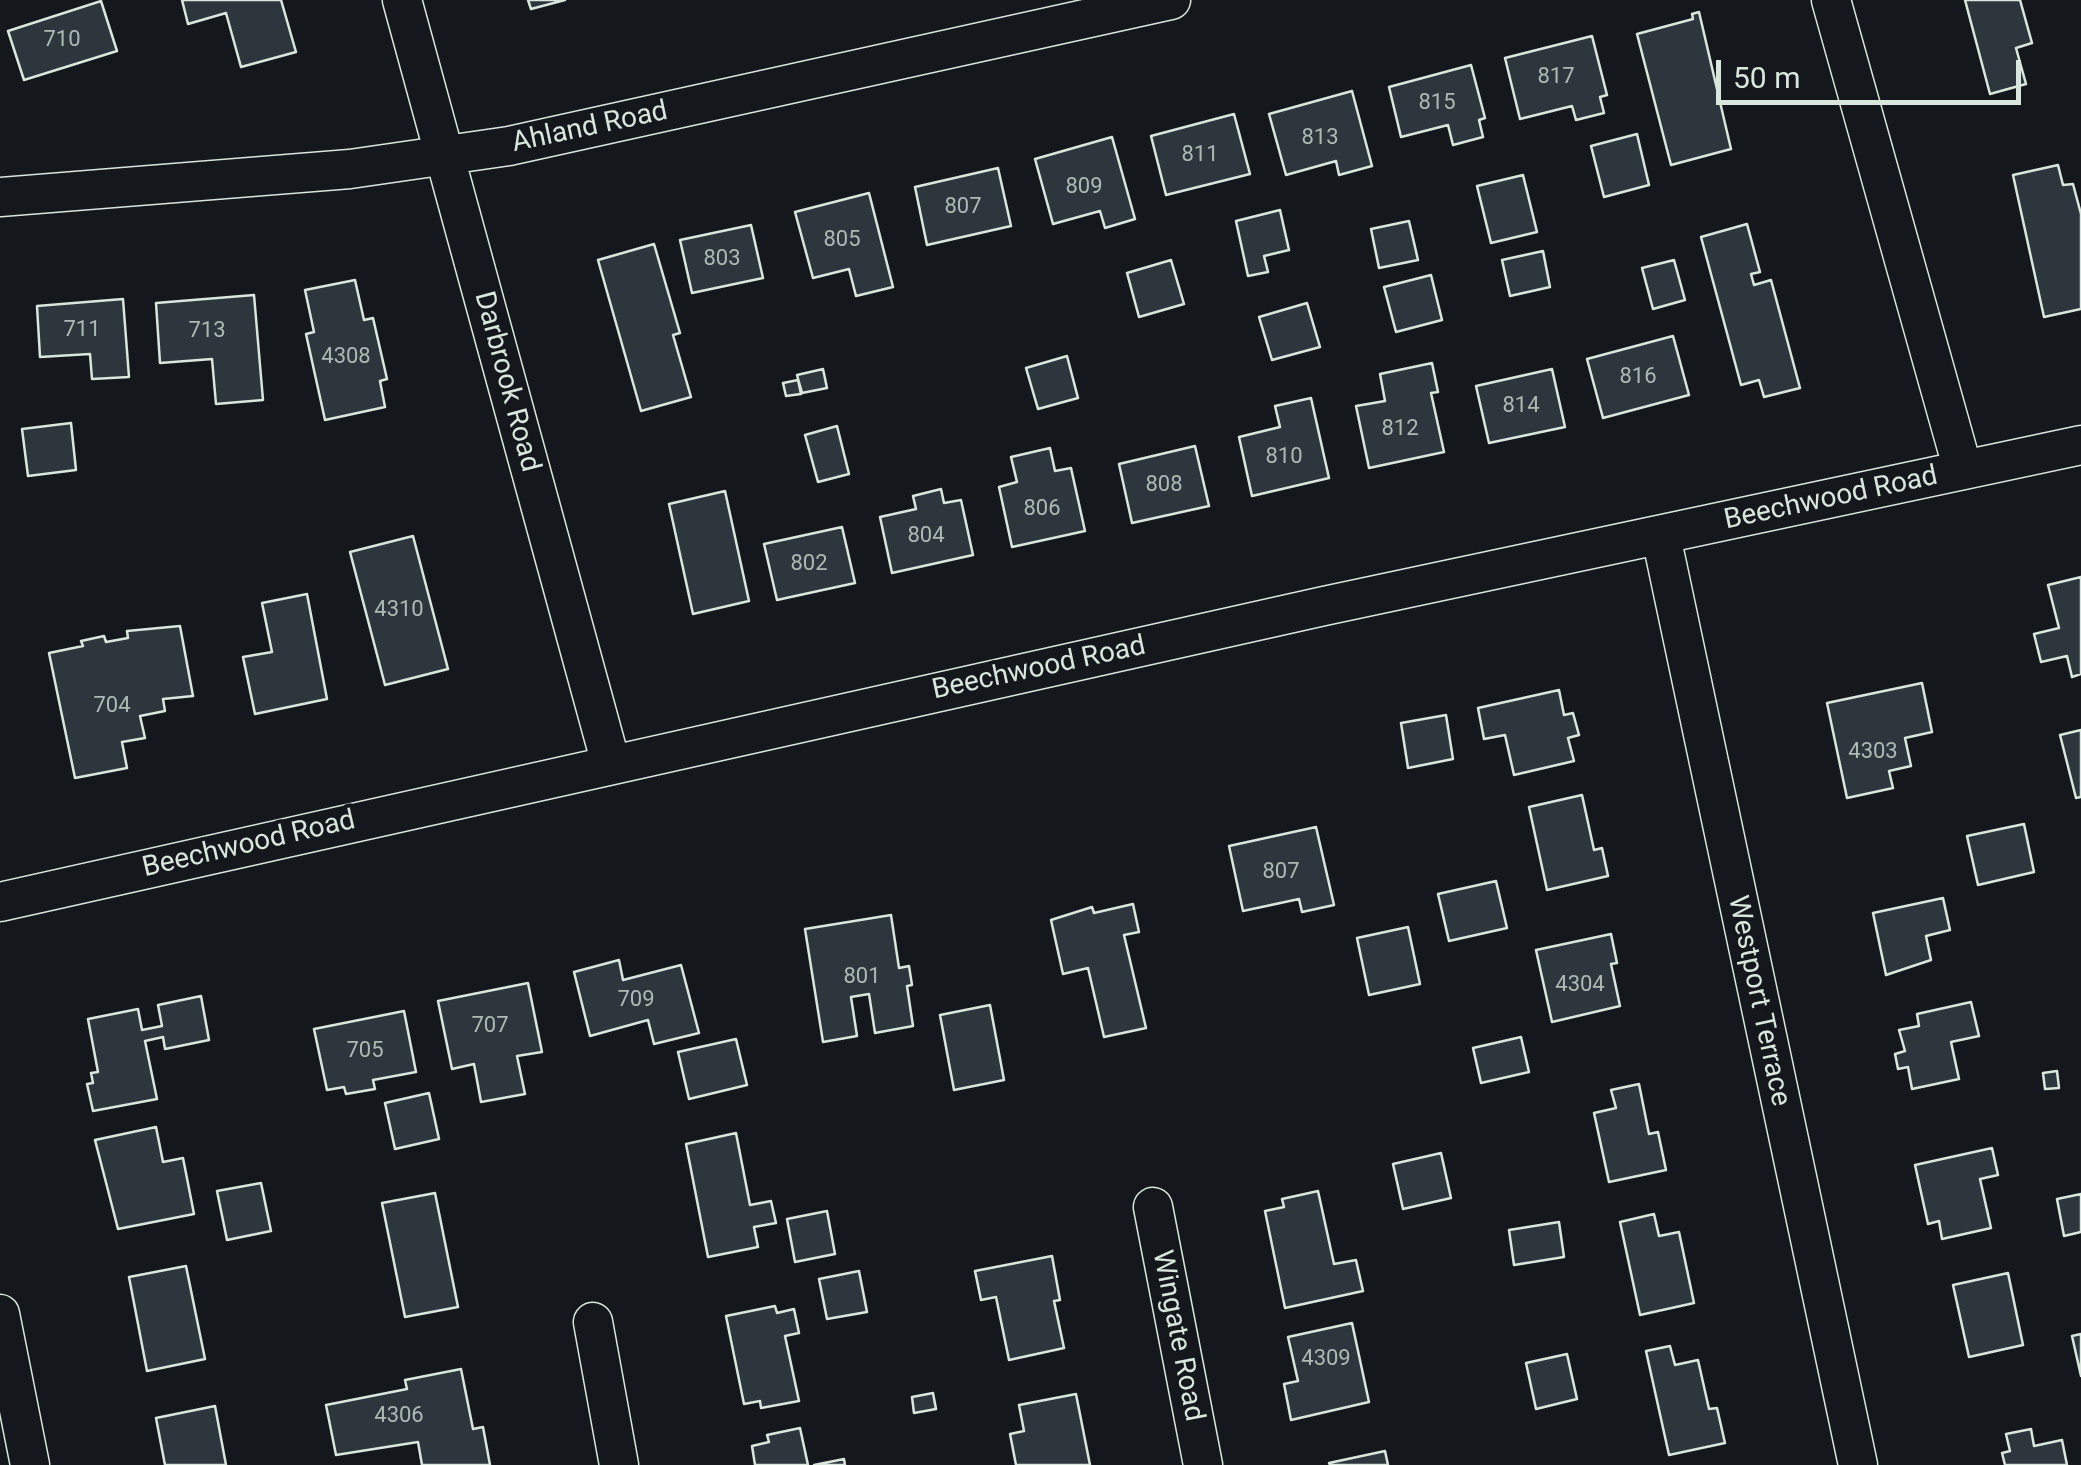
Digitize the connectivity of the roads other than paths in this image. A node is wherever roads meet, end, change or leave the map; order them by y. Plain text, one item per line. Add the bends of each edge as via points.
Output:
1 (402, 0) edge
2 (1171, 0) edge
3 (1830, 0) edge
4 (445, 156) junction
5 (0, 196) edge
6 (2081, 445) edge
7 (1963, 470) junction
8 (1661, 536) junction
9 (611, 764) junction
10 (0, 902) edge
11 (1153, 1207) dead end
12 (0, 1314) edge
13 (593, 1322) dead end
14 (30, 1465) edge
15 (618, 1465) edge
16 (1203, 1465) edge
17 (1858, 1465) edge

1 - 4 street, Darbrook Road
2 - 4 street, Ahland Road
3 - 7 street
4 - 5 street, Ahland Road
4 - 9 street, Darbrook Road
6 - 7 street, Beechwood Road
7 - 8 street, Beechwood Road
8 - 9 street, Beechwood Road
8 - 17 street, Westport Terrace
9 - 10 street, Beechwood Road
11 - 16 street, Wingate Road
12 - 14 street
13 - 15 street

